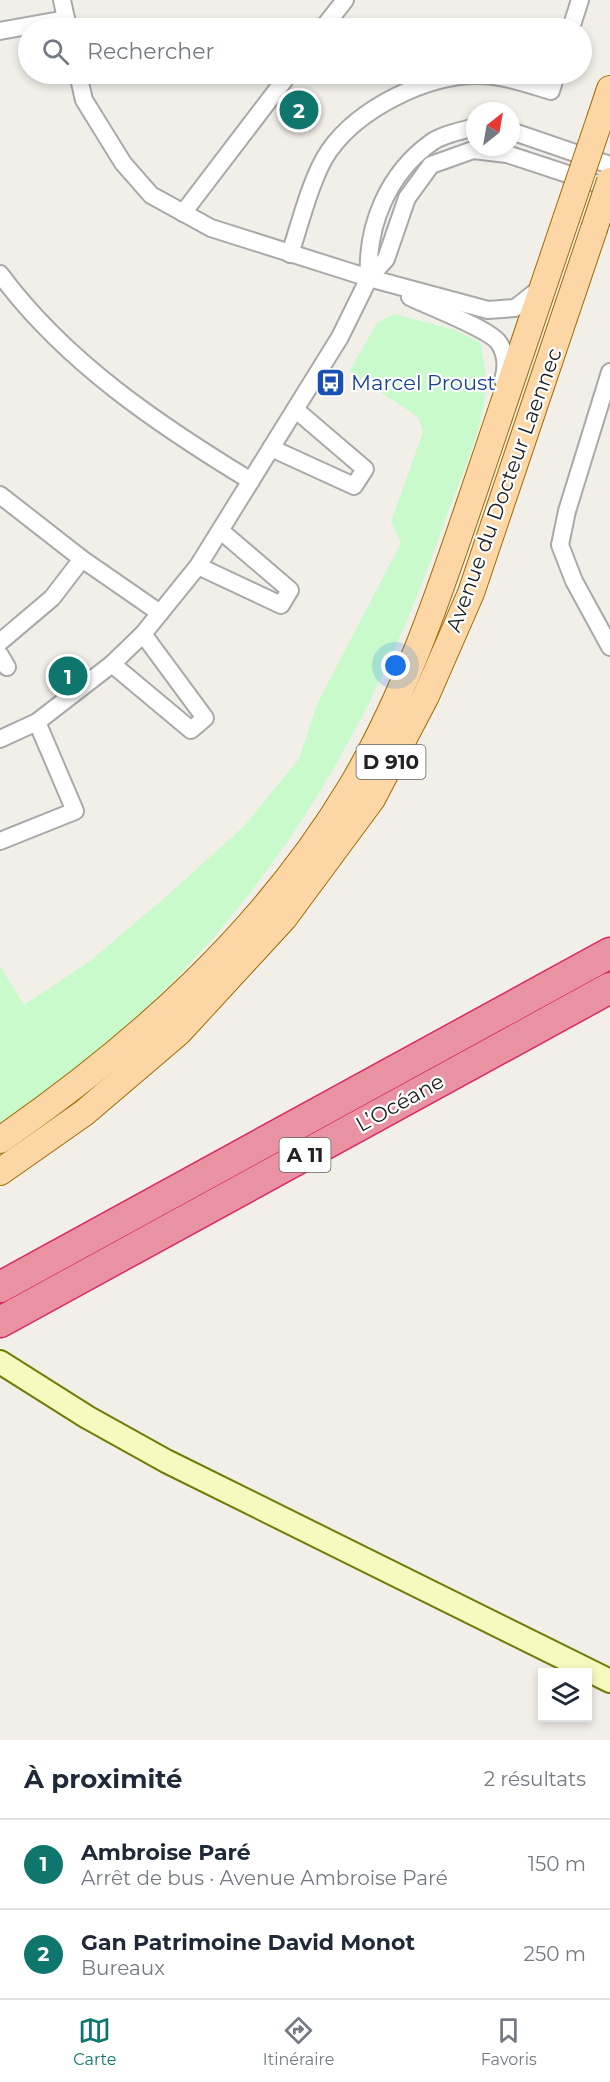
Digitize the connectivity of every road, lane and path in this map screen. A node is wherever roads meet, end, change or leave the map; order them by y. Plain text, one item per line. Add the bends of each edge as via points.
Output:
1 (62, 0) edge
2 (345, 0) edge
3 (580, 0) edge
4 (66, 18) edge
5 (331, 18) edge
6 (574, 18) edge
7 (18, 29) edge
8 (0, 31) edge
9 (80, 84) edge
10 (281, 84) edge
11 (427, 84) edge
12 (528, 84) edge
13 (552, 84) edge
14 (610, 89) edge
15 (466, 130) edge
16 (520, 134) edge
17 (610, 165) edge
18 (610, 181) edge
19 (610, 188) edge
20 (183, 213) junction
21 (290, 254) junction
22 (0, 274) edge
23 (369, 278) junction
24 (544, 285) junction
25 (610, 372) edge
26 (296, 410) junction
27 (272, 448) junction
28 (251, 481) junction
29 (0, 495) edge
30 (467, 513) junction
31 (221, 531) junction
32 (82, 559) junction
33 (198, 566) junction
34 (160, 613) junction
35 (143, 634) junction
36 (0, 642) edge
37 (610, 647) edge
38 (112, 664) junction
39 (37, 722) junction
40 (0, 739) edge
41 (0, 841) edge
42 (610, 953) edge
43 (610, 988) edge
44 (0, 1140) edge
45 (0, 1172) edge
46 (0, 1287) edge
47 (0, 1322) edge
48 (2, 1364) edge
49 (610, 1681) edge

1 - 4 street
2 - 5 street
3 - 6 street
7 - 8 street
9 - 20 street via 84,100 123,164 151,195
10 - 20 street
11 - 21 street via 402,92 358,121 328,151
12 - 13 street via 550,91
14 - 24 main road, Avenue du Docteur Laennec / D 910, bridge
15 - 23 street via 433,141 396,175 376,219 367,252
16 - 17 street
18 - 45 main road, Avenue du Docteur Laennec / D 910, bridge via 471,593 426,696 372,799 284,918 179,1032 84,1113
19 - 23 street via 507,154 473,150 431,165 407,198 386,259
20 - 21 street via 211,228
21 - 23 street
22 - 28 street via 51,333 89,367 180,436
23 - 24 street via 488,309 515,308
23 - 26 street via 340,337
23 - 30 street via 499,342 507,365
24 - 30 main road, Avenue du Docteur Laennec / D 910
25 - 37 street via 560,545 574,581
26 - 27 street
26 - 27 street via 365,469 354,486
27 - 28 street
28 - 31 street
29 - 32 street
30 - 44 main road, Avenue du Docteur Laennec / D 910 via 444,585 403,683 351,787 271,902 161,1016 63,1096
31 - 33 street
31 - 33 street via 290,590 281,604
32 - 34 street
32 - 36 street via 52,598
33 - 34 street
34 - 35 street
35 - 38 street
35 - 38 street via 205,718 191,730
38 - 39 street
39 - 40 street
39 - 41 street via 75,811
42 - 46 highway, L’Océane / A 11
43 - 47 highway, L’Océane / A 11
48 - 49 main road via 166,1461

